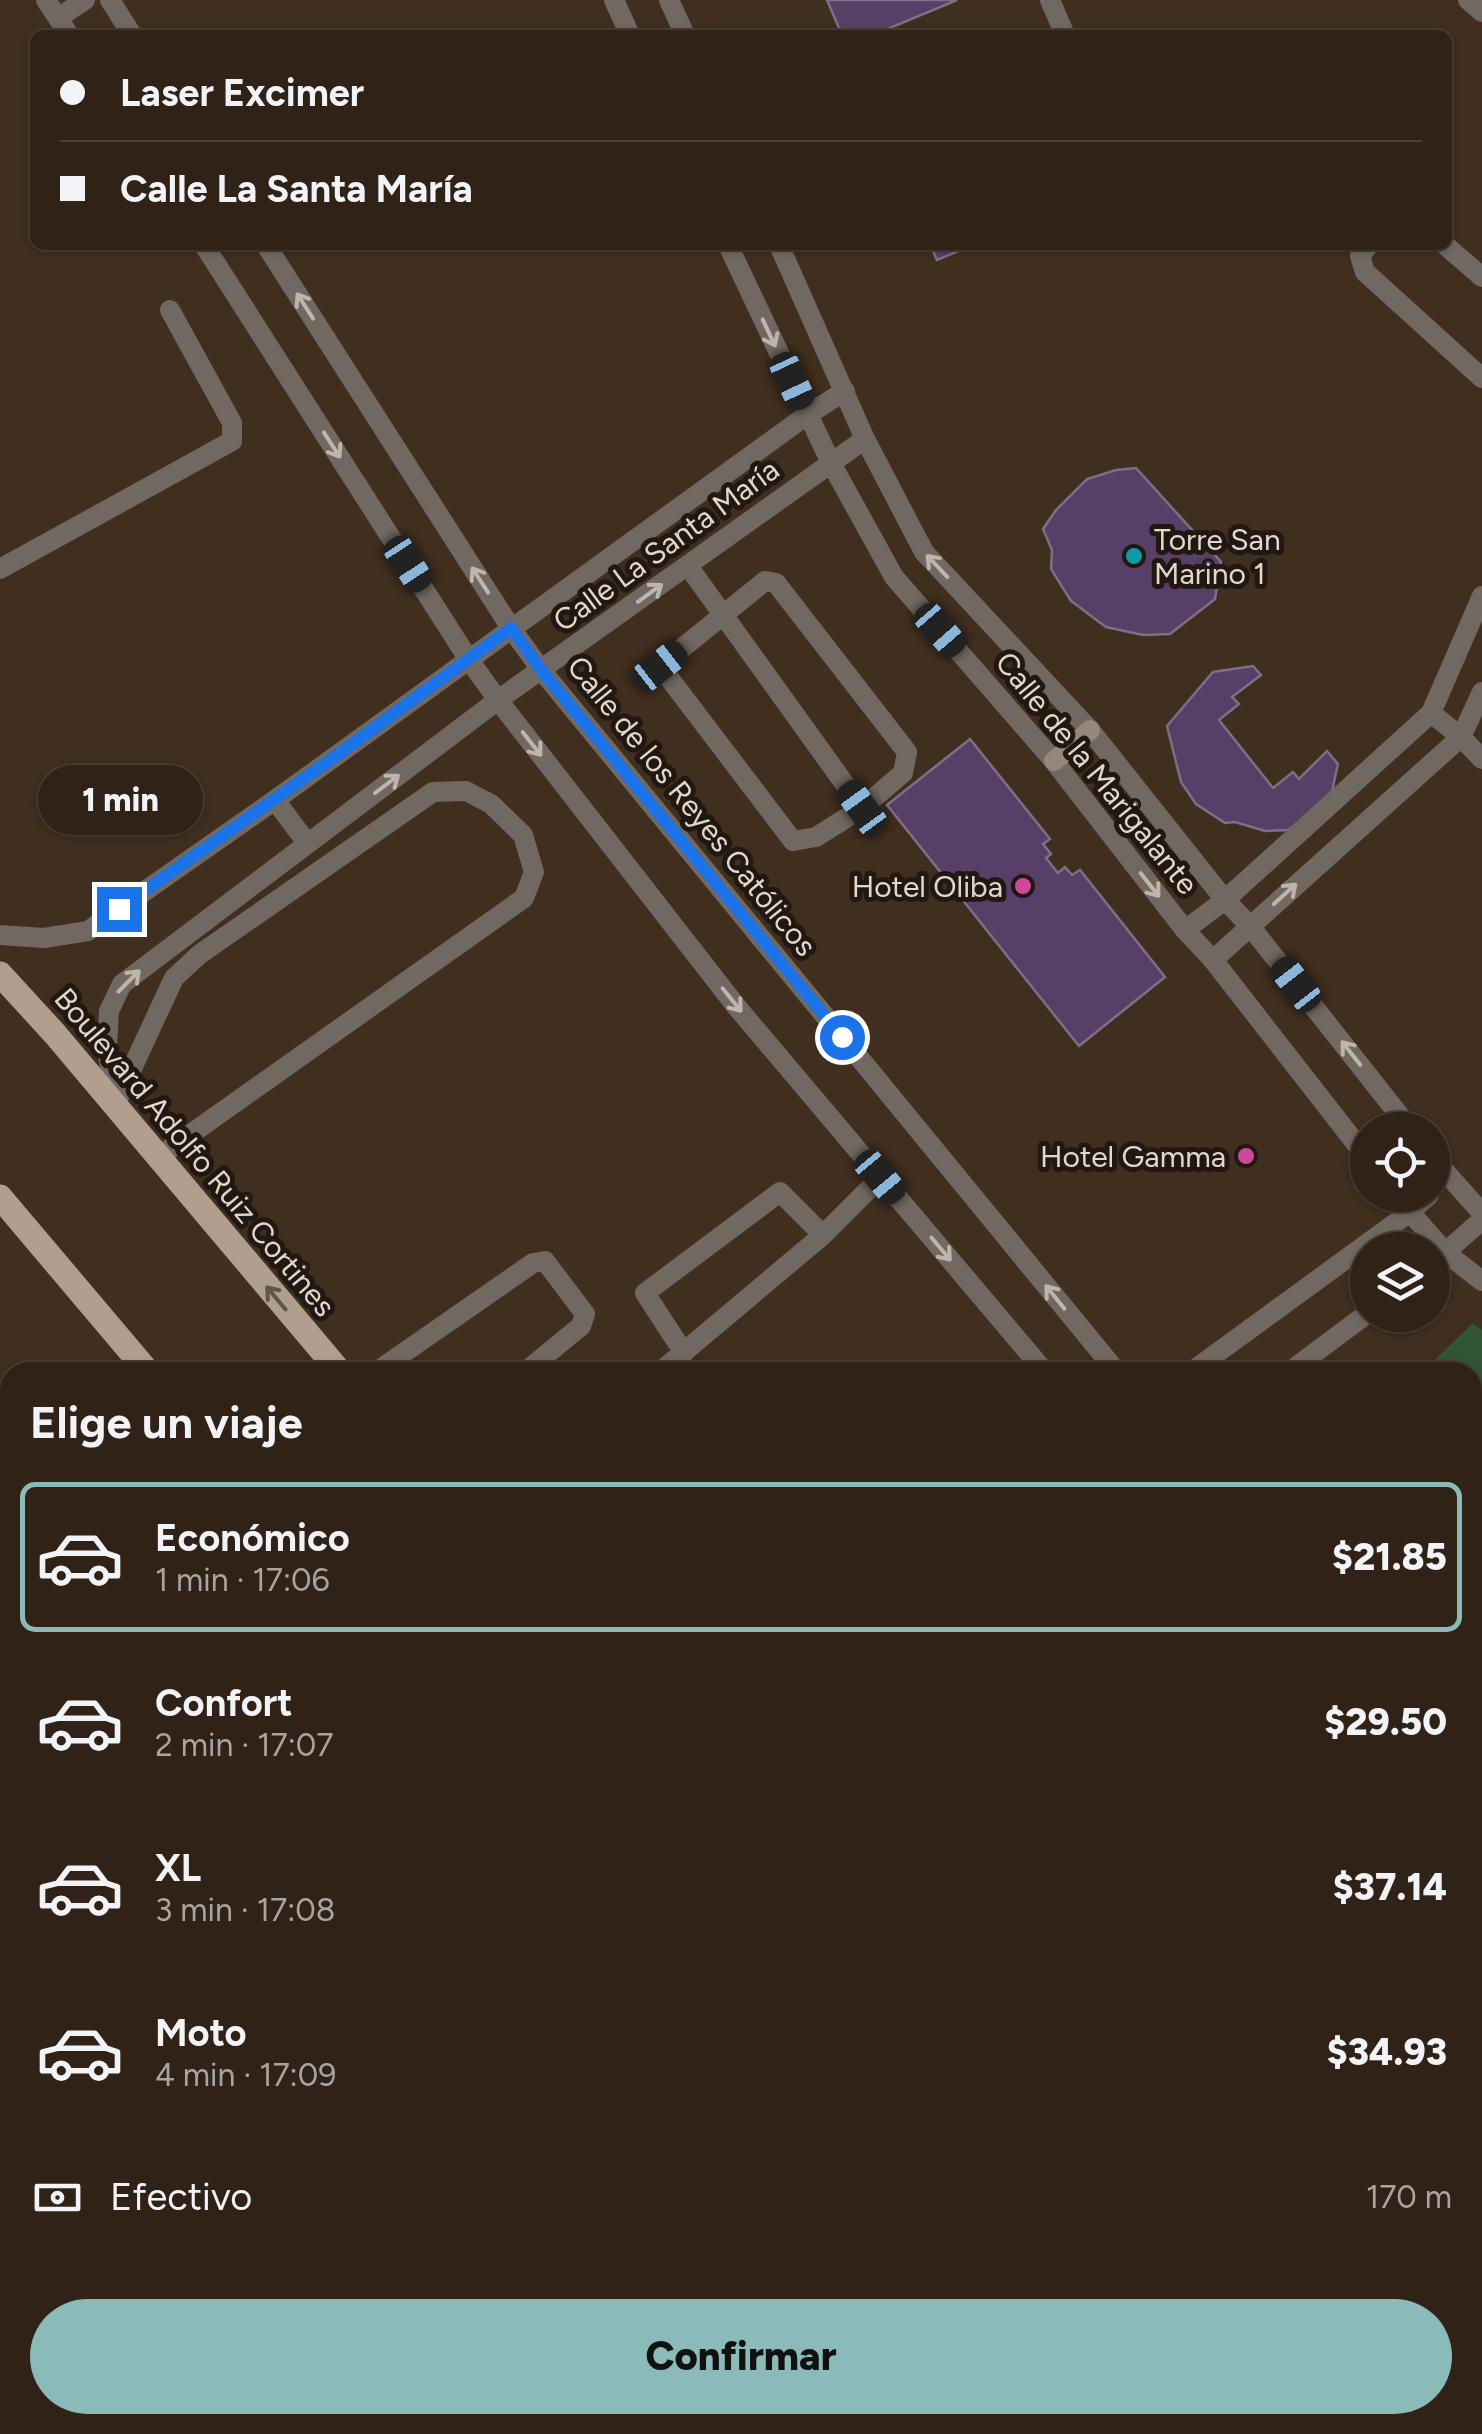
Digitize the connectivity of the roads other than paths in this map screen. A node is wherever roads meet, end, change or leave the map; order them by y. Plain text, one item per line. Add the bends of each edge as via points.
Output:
1 (46, 0) edge
2 (85, 0) edge
3 (110, 0) edge
4 (614, 0) edge
5 (669, 0) edge
6 (1050, 0) edge
7 (1468, 0) edge
8 (1482, 12) edge
9 (64, 27) edge
10 (129, 30) edge
11 (628, 30) edge
12 (683, 30) edge
13 (1063, 30) edge
14 (207, 250) edge
15 (269, 250) edge
16 (730, 250) edge
17 (781, 250) edge
18 (1365, 250) edge
19 (1451, 250) edge
20 (1482, 278) edge
21 (170, 310) dead end
22 (1482, 378) edge
23 (844, 391) junction
24 (807, 415) junction
25 (865, 438) junction
26 (831, 463) junction
27 (688, 566) junction
28 (0, 568) edge
29 (1482, 596) edge
30 (725, 615) junction
31 (511, 628) junction
32 (470, 660) junction
33 (542, 671) junction
34 (1482, 692) edge
35 (498, 700) junction
36 (1431, 712) junction
37 (1090, 730) junction
38 (1462, 737) junction
39 (1482, 759) edge
40 (1054, 761) junction
41 (275, 800) junction
42 (862, 808) junction
43 (307, 843) junction
44 (1225, 900) junction
45 (1250, 926) junction
46 (1185, 930) junction
47 (0, 935) edge
48 (1214, 960) junction
49 (0, 974) edge
50 (115, 1105) junction
51 (1397, 1112) edge
52 (1350, 1137) edge
53 (157, 1158) junction
54 (880, 1177) junction
55 (1450, 1179) edge
56 (0, 1196) edge
57 (1409, 1213) joint
58 (1482, 1216) edge
59 (1422, 1232) edge
60 (823, 1234) junction
61 (1450, 1247) edge
62 (1450, 1264) edge
63 (1482, 1281) edge
64 (1350, 1326) edge
65 (684, 1354) junction
66 (140, 1362) edge
67 (331, 1362) edge
68 (390, 1362) edge
69 (536, 1362) edge
70 (673, 1362) edge
71 (1037, 1362) edge
72 (1109, 1362) edge
73 (1205, 1362) edge
74 (1302, 1362) edge

1 - 9 street
2 - 9 street
3 - 10 street
4 - 11 street
5 - 12 street
6 - 13 street
7 - 8 street
14 -> 32 street
31 -> 15 street, Calle de los Reyes Católicos
16 -> 24 street, Calle de la Marigalante
17 - 23 street, Calle de la Marigalante
18 - 22 street via 1365,272
19 - 20 street
21 - 28 street via 232,422 232,442
23 - 24 street, Calle La Santa María
23 - 25 street, Calle de la Marigalante
24 - 26 street, Calle de la Marigalante
24 - 31 street, Calle La Santa María
25 - 26 street, Calle La Santa María
37 -> 25 street, Calle de la Marigalante via 924,552
26 - 27 street, Calle La Santa María
26 - 40 street, Calle de la Marigalante via 894,577
27 - 30 street
33 -> 27 street, Calle La Santa María
29 - 36 street
30 - 42 street
30 - 42 street via 765,581 776,583 906,752 904,773
30 - 42 street via 660,666 793,841 816,838
31 - 32 street, Calle La Santa María
31 - 33 street, Calle de los Reyes Católicos
32 - 35 street
32 - 41 street, Calle La Santa María
33 - 35 street, Calle La Santa María
72 -> 33 street, Calle de los Reyes Católicos
34 - 38 street
43 -> 35 street, Calle La Santa María
35 -> 54 street via 736,1006
36 - 38 street
36 - 44 street
37 - 40 street
37 - 44 street, Calle de la Marigalante
38 - 39 street
45 -> 38 street
40 -> 46 street, Calle de la Marigalante
41 - 43 street
41 - 47 street, Calle La Santa María via 88,931
50 -> 43 street, Calle La Santa María via 108,1011 122,984
44 - 45 street, Calle de la Marigalante
44 - 46 street
45 - 48 street
51 -> 45 street, Calle de la Marigalante
46 - 48 street, Calle de la Marigalante
48 - 52 street, Calle de la Marigalante
49 - 50 main road, Boulevard Adolfo Ruiz Cortines
50 - 53 main road, Boulevard Adolfo Ruiz Cortines
50 - 53 street via 174,978 433,792 466,791 524,835 534,872 524,898
67 -> 53 main road, Boulevard Adolfo Ruiz Cortines
54 - 60 street
54 -> 71 street
55 - 58 street
56 - 66 main road
57 - 59 street
57 - 73 street
58 - 61 street
60 - 65 street
60 - 65 street via 780,1192 645,1293
62 - 63 street
64 - 74 street
65 - 70 street
68 - 69 street via 533,1263 546,1261 585,1314 581,1326

